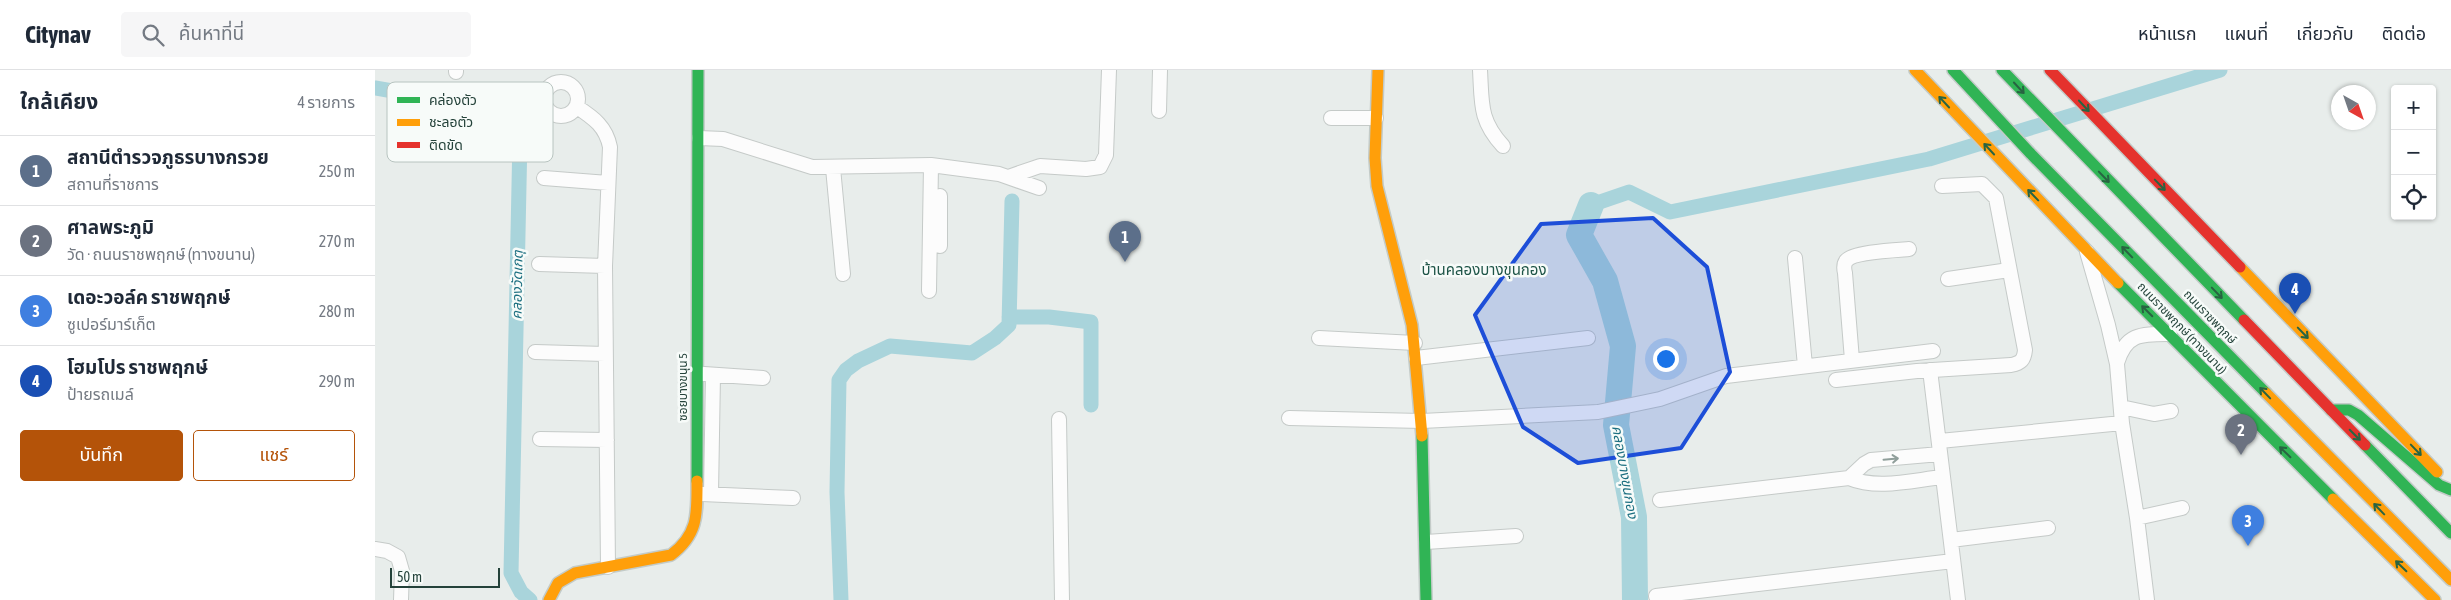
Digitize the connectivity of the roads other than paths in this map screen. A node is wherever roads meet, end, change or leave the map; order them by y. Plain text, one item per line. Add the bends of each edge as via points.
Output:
1 (698, 70) edge
2 (1109, 70) edge
3 (1160, 70) edge
4 (1378, 70) edge
5 (1480, 70) edge
6 (1915, 70) edge
7 (1953, 70) edge
8 (2002, 70) edge
9 (2050, 70) edge
10 (553, 77) edge
11 (577, 107) junction
12 (1159, 111) dead end
13 (553, 114) edge
14 (1331, 118) dead end
15 (1376, 118) junction
16 (699, 138) junction
17 (1503, 146) dead end
18 (936, 165) junction
19 (833, 168) junction
20 (1011, 176) junction
21 (543, 178) dead end
22 (608, 183) junction
23 (1942, 186) dead end
24 (1039, 188) dead end
25 (940, 246) dead end
26 (1909, 249) dead end
27 (2086, 250) junction
28 (1795, 258) dead end
29 (539, 264) dead end
30 (605, 266) junction
31 (2009, 270) junction
32 (843, 274) dead end
33 (1948, 279) dead end
34 (929, 291) dead end
35 (2170, 334) junction
36 (1319, 338) dead end
37 (1589, 338) dead end
38 (1415, 343) junction
39 (1933, 351) dead end
40 (535, 352) dead end
41 (605, 354) junction
42 (1416, 358) junction
43 (1852, 360) junction
44 (2117, 364) junction
45 (1805, 366) junction
46 (1930, 370) junction
47 (697, 374) junction
48 (713, 375) junction
49 (763, 378) dead end
50 (1835, 380) dead end
51 (2121, 407) junction
52 (2331, 410) junction
53 (2171, 411) dead end
54 (1289, 418) dead end
55 (1059, 419) dead end
56 (1423, 421) junction
57 (2122, 423) junction
58 (540, 439) dead end
59 (607, 440) junction
60 (1940, 448) junction
61 (1943, 477) junction
62 (1849, 478) junction
63 (2451, 486) edge
64 (2451, 490) edge
65 (711, 493) junction
66 (696, 494) junction
67 (793, 498) dead end
68 (1660, 500) dead end
69 (2182, 508) dead end
70 (2137, 518) junction
71 (2048, 528) dead end
72 (2451, 533) edge
73 (1516, 536) dead end
74 (1951, 540) junction
75 (1426, 542) junction
76 (375, 549) edge
77 (1953, 561) junction
78 (608, 567) junction
79 (2447, 584) edge
80 (1656, 596) dead end
81 (549, 599) edge
82 (401, 600) edge
83 (1062, 600) edge
84 (1426, 600) edge
85 (1958, 600) edge
86 (2147, 600) edge
87 (2435, 600) edge

1 - 16 main road, ซอยบางขนุน 5
2 - 20 street via 1106,155 1100,167 1040,166
3 - 12 street
4 - 15 main road
5 - 17 street via 1484,119 1490,132
27 -> 6 main road, ถนนราชพฤกษ์ (ทางขนาน)
79 -> 7 main road, ถนนราชพฤกษ์ via 2426,568 2419,549 2031,154
8 -> 52 main road, ถนนราชพฤกษ์
9 -> 63 main road
10 - 11 street via 573,86 578,92
11 - 13 street via 564,116
11 - 22 street via 600,124 607,135 610,147
14 - 15 street
15 - 38 main road via 1377,186
16 - 19 street via 723,139 785,160
16 - 47 main road, ซอยบางขนุน 5
18 - 19 street
18 - 20 street
18 - 25 street
18 - 34 street
19 - 32 street
20 - 24 street
21 - 22 street
22 - 30 street
23 - 31 street via 1974,183 1988,188 1999,206
26 - 43 street via 1851,256 1847,260 1845,272
35 -> 27 main road, ถนนราชพฤกษ์ (ทางขนาน)
27 - 44 street
28 - 45 street
29 - 30 street
30 - 41 street
31 - 33 street
31 - 46 street via 2025,350 2020,364
35 - 44 street via 2136,337 2121,349
87 -> 35 main road, ถนนราชพฤกษ์ (ทางขนาน) via 2276,444
36 - 38 street
37 - 42 street
38 - 42 main road
39 - 43 street
40 - 41 street
41 - 59 street
42 - 56 main road
43 - 45 street
44 - 51 street
45 - 56 street via 1726,376 1660,399 1598,412
46 - 50 street
46 - 60 street
47 - 48 street
47 - 66 main road, ซอยบางขนุน 5
48 - 49 street
48 - 65 street
51 - 53 street via 2154,414
51 - 57 street
52 - 64 main road via 2349,410 2358,415 2439,485
52 -> 72 main road, ถนนราชพฤกษ์
54 - 56 street
55 - 83 street
56 - 75 main road
57 - 60 street
57 - 70 street
58 - 59 street
59 - 78 street
60 - 61 street
62 -> 60 street via 1871,460
61 - 62 street via 1875,484
61 - 74 street
62 - 68 street
65 - 66 street
65 - 67 street
66 - 78 main road, ซอยบางขนุน 5 via 694,532 682,548 661,558
69 - 70 street
70 - 86 street
71 - 74 street
73 - 75 street
74 - 77 street
75 - 84 main road
76 - 82 street via 387,550 398,557 402,571
77 - 80 street
77 - 85 street
78 - 81 main road, ซอยบางขนุน 5 via 565,576 553,588

